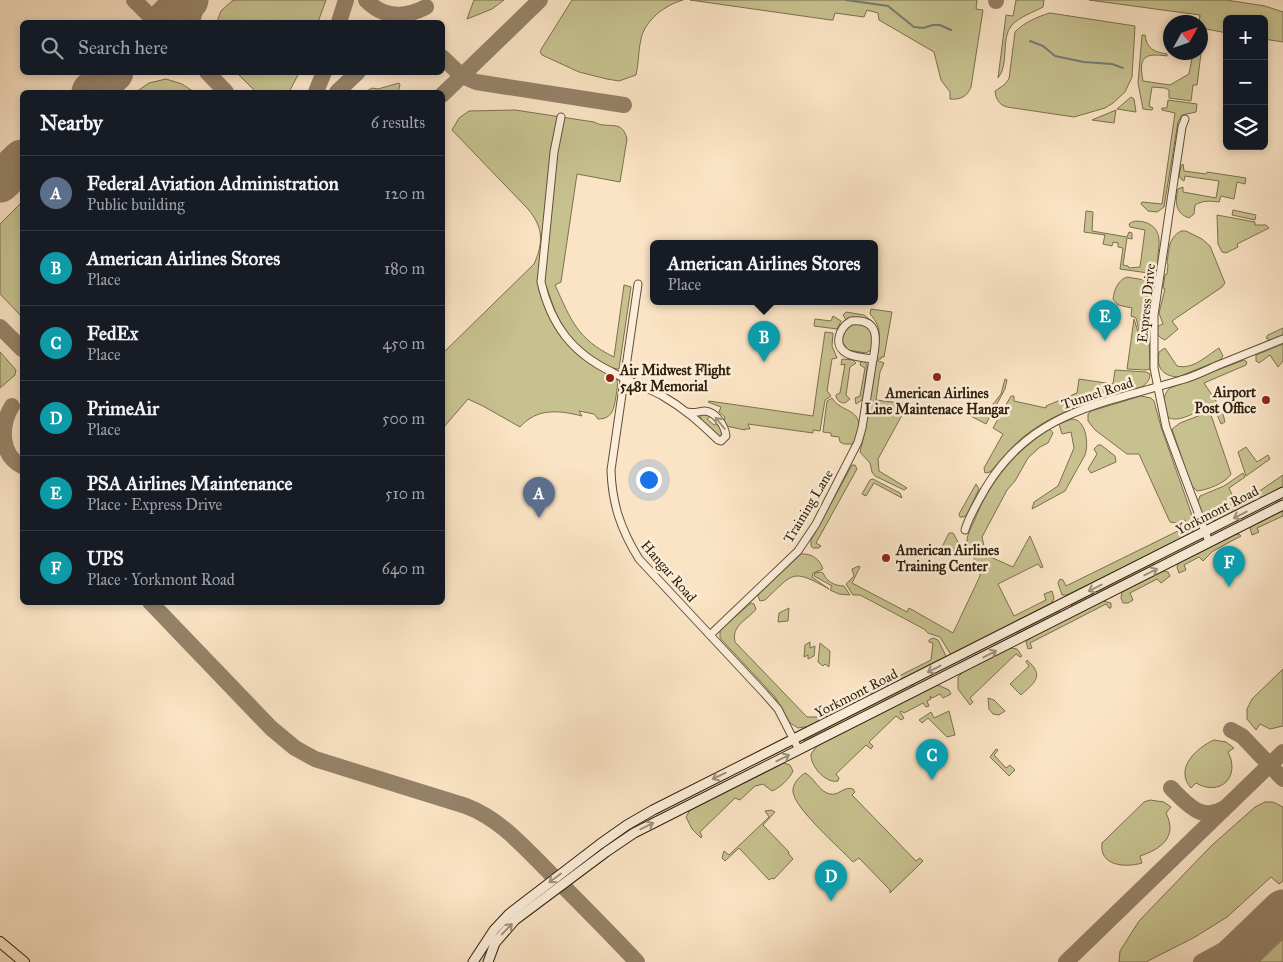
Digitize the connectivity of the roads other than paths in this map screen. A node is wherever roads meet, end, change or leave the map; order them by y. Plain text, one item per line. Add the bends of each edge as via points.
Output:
1 (561, 117) dead end
2 (1186, 119) dead end
3 (638, 284) dead end
4 (1283, 339) edge
5 (873, 359) junction
6 (624, 378) junction
7 (1157, 387) junction
8 (688, 412) junction
9 (1283, 492) edge
10 (1260, 504) junction
11 (1283, 505) edge
12 (1265, 514) junction
13 (965, 530) dead end
14 (1205, 532) junction
15 (1209, 542) junction
16 (1164, 553) junction
17 (1169, 563) junction
18 (1062, 605) junction
19 (1067, 615) junction
20 (1010, 631) junction
21 (710, 635) junction
22 (1016, 641) junction
23 (951, 660) junction
24 (956, 671) junction
25 (794, 739) junction
26 (800, 750) junction
27 (0, 942) edge
28 (24, 962) edge
29 (473, 962) edge
30 (488, 962) edge

1 - 6 street via 554,152 541,282 544,296 570,344
2 - 7 street, Express Drive via 1176,160 1154,315
3 - 6 street, Hangar Road
4 - 7 street, Tunnel Road via 1183,380
5 - 5 street, Training Lane via 877,339 873,328 857,320 845,325 839,342 846,353
5 - 21 street, Training Lane via 858,442 816,524 793,556
6 - 8 street
6 - 21 street, Hangar Road via 611,470 619,521 639,559
7 - 13 street, Tunnel Road via 1071,413 1032,435 998,470
7 - 14 street, Express Drive via 1166,427
8 -> 8 street via 718,440 726,436 723,424 712,414
9 - 10 street, Yorkmont Road
10 - 12 street
10 -> 14 street, Yorkmont Road
11 - 12 street, Yorkmont Road
12 - 15 street, Yorkmont Road
14 - 15 street, Express Drive
14 - 16 street, Yorkmont Road
15 - 17 street, Yorkmont Road
16 - 17 street
16 -> 18 street, Yorkmont Road
19 -> 17 street, Yorkmont Road
18 - 19 street
18 - 20 street, Yorkmont Road
19 - 22 street, Yorkmont Road
20 - 22 street
20 - 23 street, Yorkmont Road
21 - 25 street, Hangar Road via 778,709
24 -> 22 street, Yorkmont Road
23 - 24 street
23 -> 25 street, Yorkmont Road
24 - 26 street, Yorkmont Road
25 - 26 street, Hangar Road
25 -> 29 street, Yorkmont Road via 627,825 509,914
30 -> 26 street, Yorkmont Road via 495,943 516,920 627,838
27 - 28 main road

